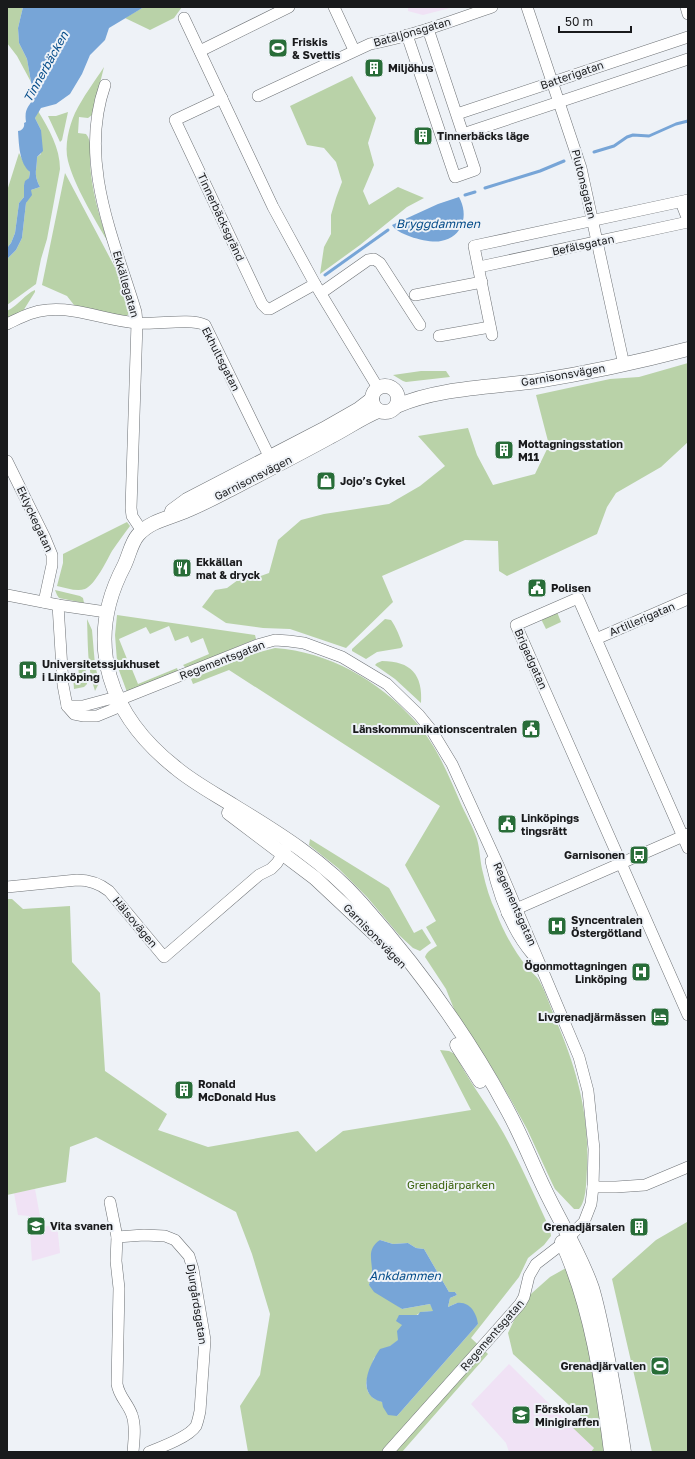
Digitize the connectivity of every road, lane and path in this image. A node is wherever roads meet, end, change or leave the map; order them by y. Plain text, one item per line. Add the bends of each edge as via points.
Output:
1 (289, 7) edge
2 (334, 7) edge
3 (492, 7) edge
4 (527, 7) edge
5 (686, 7) edge
6 (688, 14) edge
7 (184, 18) dead end
8 (428, 29) junction
9 (407, 36) junction
10 (688, 37) edge
11 (354, 50) junction
12 (200, 51) junction
13 (688, 59) edge
14 (553, 81) junction
15 (105, 85) dead end
16 (258, 96) dead end
17 (222, 98) junction
18 (560, 102) junction
19 (456, 114) junction
20 (463, 134) junction
21 (684, 201) edge
22 (593, 221) junction
23 (688, 221) edge
24 (598, 242) junction
25 (479, 267) junction
26 (482, 282) junction
27 (318, 288) junction
28 (415, 295) dead end
29 (137, 323) junction
30 (7, 324) edge
31 (420, 325) dead end
32 (439, 336) dead end
33 (688, 350) edge
34 (624, 364) junction
35 (395, 390) junction
36 (437, 393) junction
37 (376, 399) junction
38 (397, 406) junction
39 (7, 461) edge
40 (272, 462) junction
41 (138, 536) junction
42 (7, 595) edge
43 (688, 599) edge
44 (44, 602) junction
45 (58, 605) junction
46 (102, 612) junction
47 (596, 639) junction
48 (114, 702) junction
49 (685, 835) edge
50 (287, 847) junction
51 (688, 848) edge
52 (621, 862) junction
53 (7, 887) edge
54 (512, 911) junction
55 (688, 1015) edge
56 (688, 1167) edge
57 (593, 1187) junction
58 (110, 1202) dead end
59 (117, 1237) junction
60 (566, 1241) junction
61 (133, 1452) edge
62 (150, 1452) edge
63 (388, 1452) edge
64 (611, 1452) edge
65 (624, 1452) edge

1 - 12 street
2 - 11 street
3 - 8 street, Bataljonsgatan
4 - 14 street, Plutonsgatan
5 - 6 street
7 - 12 street
8 - 9 street, Bataljonsgatan
8 - 19 street
9 - 11 street, Bataljonsgatan
9 - 20 street via 455,177 475,170
10 - 14 street, Batterigatan
11 - 16 street, Bataljonsgatan
12 - 17 street
13 - 18 street, Batterigatan
14 - 18 street, Plutonsgatan
14 - 19 street, Batterigatan
15 - 29 street, Ekkällegatan via 95,137 97,178
17 - 27 street via 273,207
17 - 27 street, Tinnerbäcksgränd via 175,120 262,304 266,309 270,309
18 - 20 street, Batterigatan
18 - 22 street, Plutonsgatan via 581,168
19 - 20 street
21 - 22 street, Befälsgatan
21 - 23 street, Befälsgatan
22 - 24 street, Plutonsgatan
22 - 25 street, Befälsgatan via 474,246
23 - 24 street, Befälsgatan
24 - 25 street, Befälsgatan
24 - 34 street, Plutonsgatan
25 - 26 street
26 - 28 street
26 - 32 street via 491,331
27 - 31 street, Tinnerbäcksgränd via 374,259 380,263
27 - 37 street
29 - 30 street, Ekhultsgatan via 63,309 37,311
29 - 40 street, Ekhultsgatan via 194,322 205,325
29 - 41 street, Ekkällegatan via 130,508
33 - 34 street, Garnisonsvägen
34 - 36 street, Garnisonsvägen via 537,380
35 - 36 street, Garnisonsvägen
35 - 37 street, Garnisonsvägen via 387,386
35 - 38 street via 399,399
36 - 38 street, Garnisonsvägen
37 - 38 street, Garnisonsvägen via 389,412
37 - 40 street, Garnisonsvägen
39 - 44 street, Eklyckegatan via 52,555
40 - 41 street, Garnisonsvägen via 187,500
41 - 46 street, Garnisonsvägen
42 - 44 street
43 - 47 street, Artillerigatan
44 - 45 street
45 - 46 street
45 - 48 street, Regementsgatan via 62,685 67,706
46 - 48 street, Garnisonsvägen via 105,652
47 - 49 street, Brigadgatan
47 - 52 street, Brigadgatan via 578,598 516,625
48 - 50 street, Garnisonsvägen via 123,723 161,762
48 - 54 street, Regementsgatan via 275,640 304,643 332,653 387,684 424,720 452,764 489,848 495,879
49 - 51 street, Brigadgatan
49 - 52 street
50 - 53 street, Hälsovägen via 272,857 259,875 164,957 109,891 101,885 77,880
50 - 60 street, Garnisonsvägen via 315,878 367,926 417,984 503,1115
52 - 54 street
52 - 55 street, Brigadgatan
54 - 57 street, Regementsgatan via 518,934 539,962 576,1050 588,1090 593,1143
56 - 57 street via 645,1185
57 - 60 street, Regementsgatan via 584,1222
58 - 59 street
59 - 61 street via 117,1384 118,1392 132,1414
59 - 62 street, Djurgårdsgatan via 165,1236 184,1248 193,1269 205,1340 200,1411 195,1427 189,1433
60 - 63 street, Regementsgatan via 536,1264 529,1276 520,1304
60 - 64 street, Garnisonsvägen via 588,1318
60 - 65 street, Garnisonsvägen via 583,1264 593,1290 610,1368

